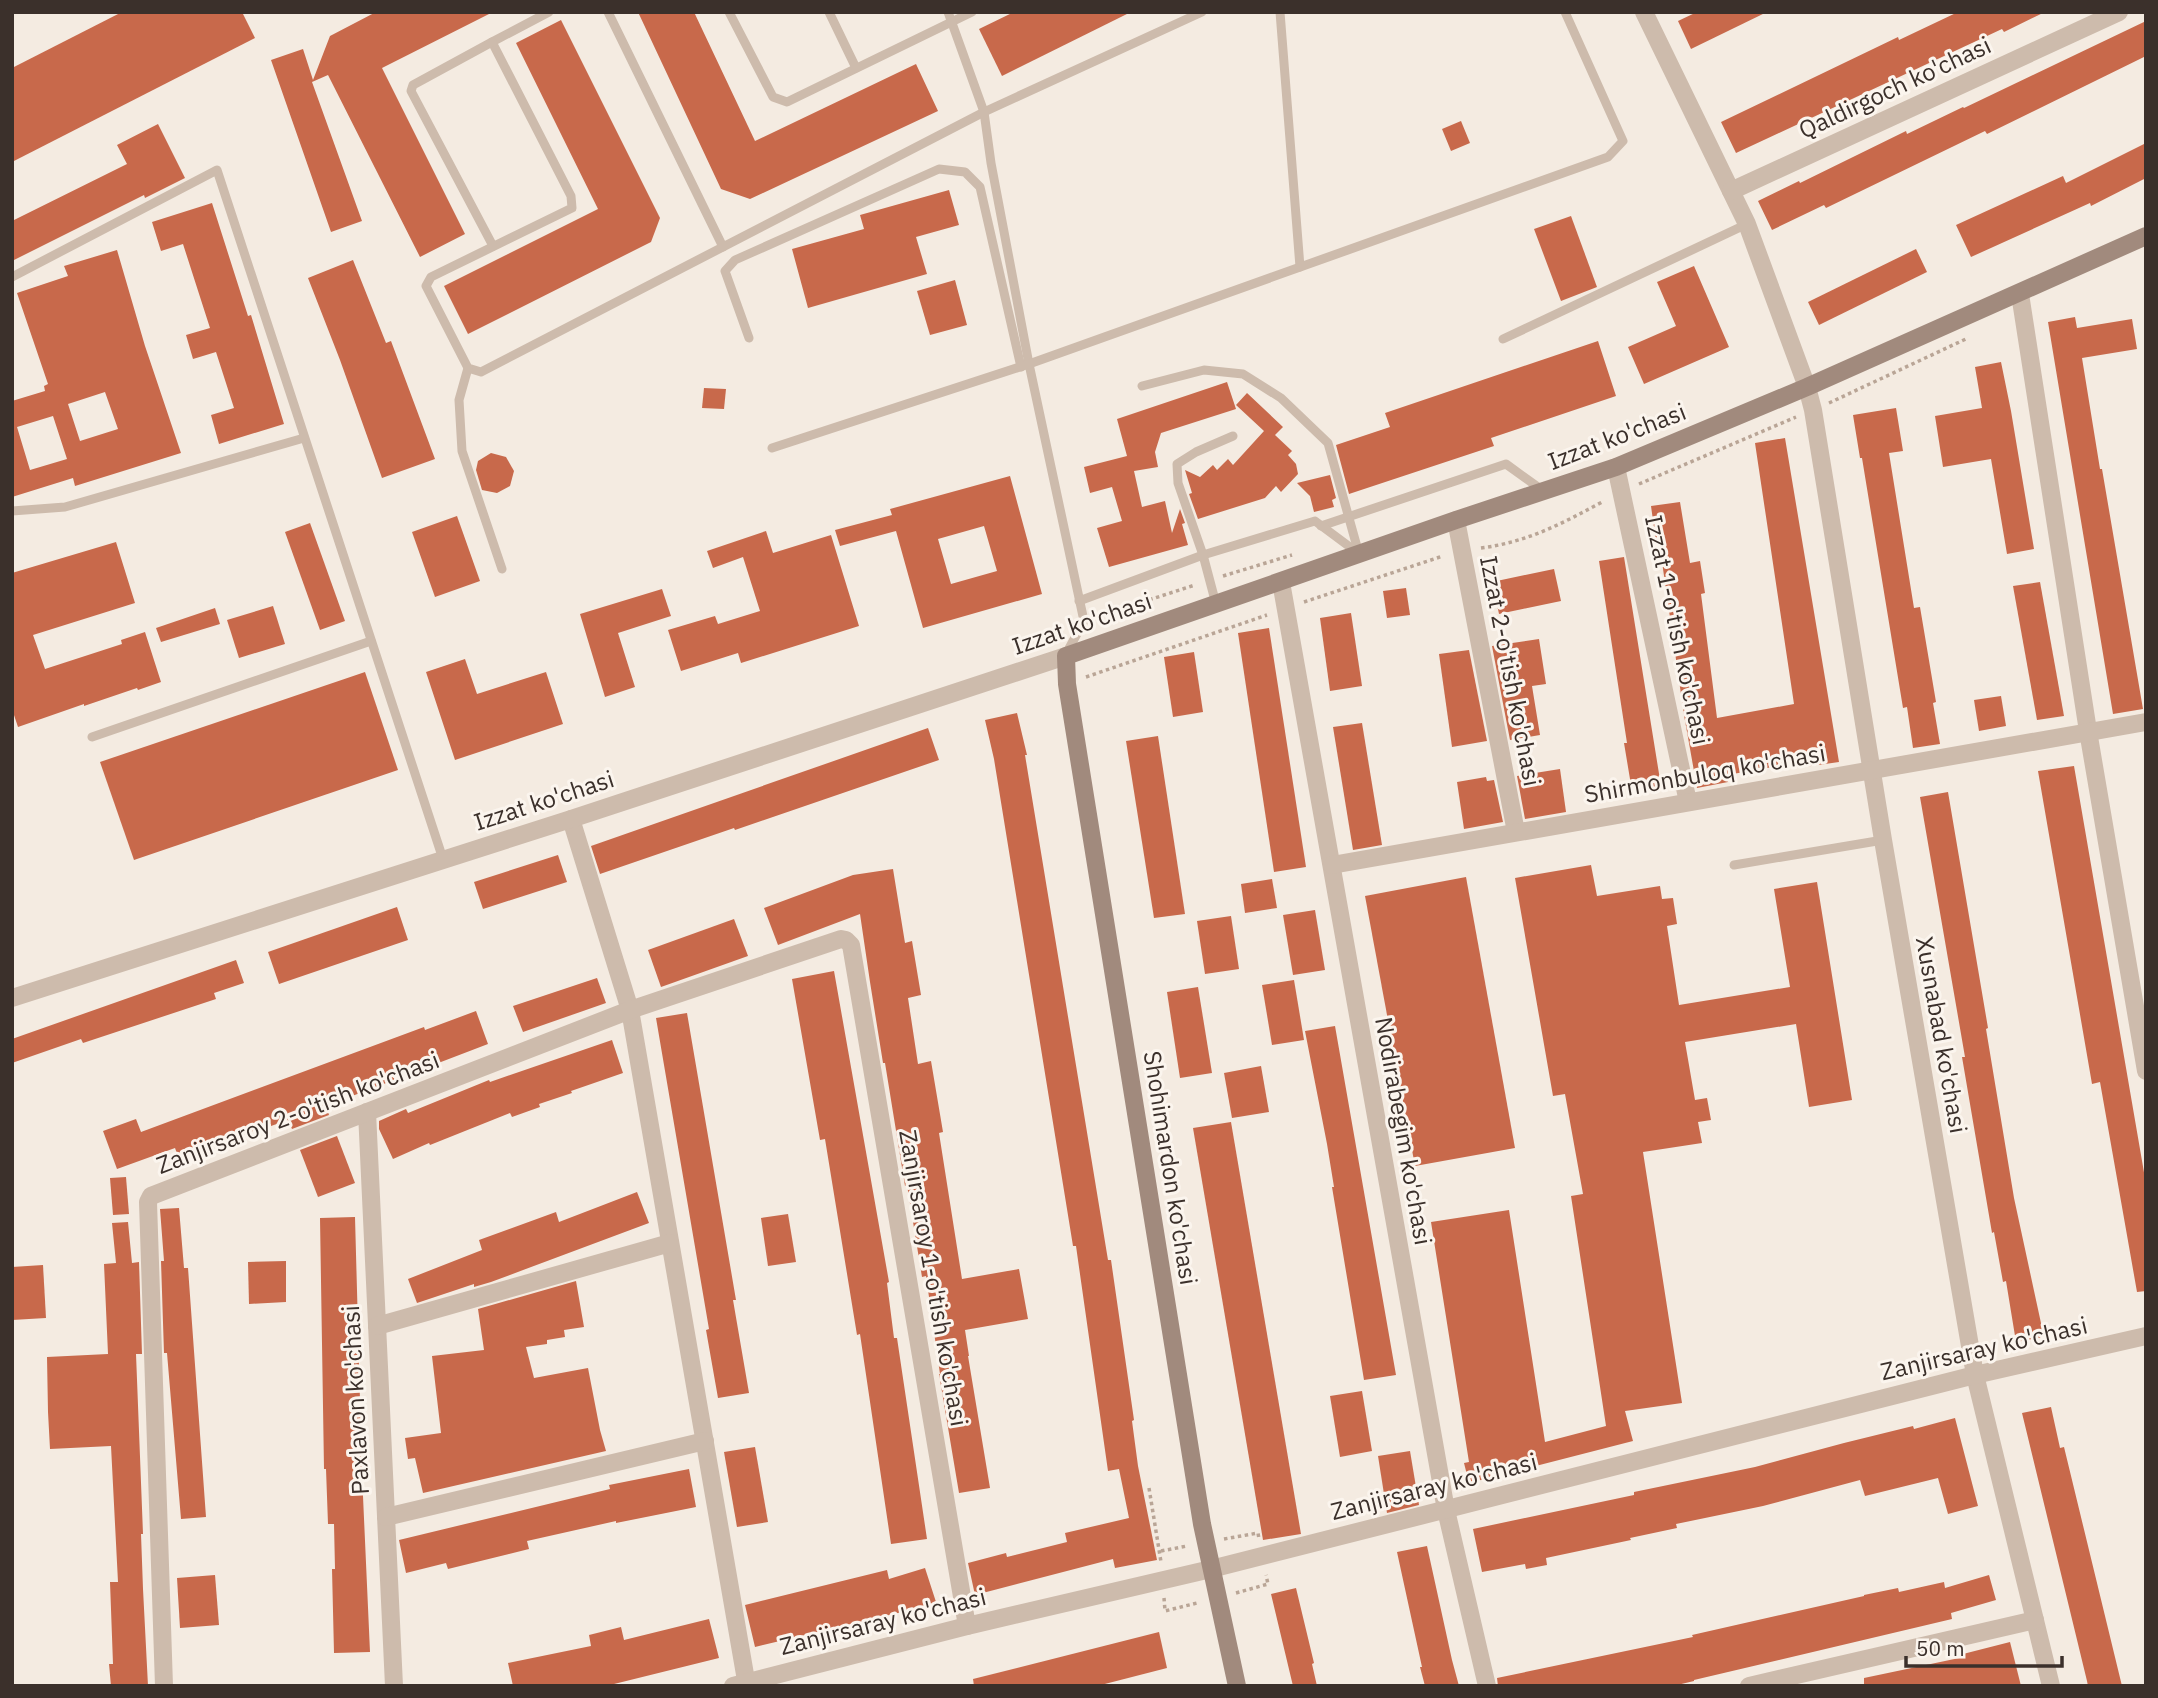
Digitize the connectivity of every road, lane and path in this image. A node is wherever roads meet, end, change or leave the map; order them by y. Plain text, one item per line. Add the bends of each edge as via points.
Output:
1 (549, 12) edge
2 (608, 12) edge
3 (729, 12) edge
4 (828, 12) edge
5 (972, 12) edge
6 (1202, 12) edge
7 (1280, 12) edge
8 (1566, 12) edge
9 (1644, 12) edge
10 (2119, 12) edge
11 (950, 17) edge
12 (492, 41) junction
13 (856, 68) junction
14 (984, 112) junction
15 (1731, 191) junction
16 (1747, 224) junction
17 (2146, 236) edge
18 (493, 246) junction
19 (723, 247) junction
20 (1300, 267) junction
21 (12, 277) edge
22 (2020, 294) junction
23 (749, 338) dead end
24 (1503, 339) dead end
25 (1025, 365) junction
26 (468, 368) junction
27 (1142, 386) dead end
28 (1807, 387) junction
29 (1233, 436) dead end
30 (303, 438) junction
31 (772, 448) dead end
32 (1616, 467) junction
33 (1544, 491) junction
34 (1623, 491) junction
35 (12, 510) edge
36 (1349, 517) junction
37 (1455, 520) junction
38 (1321, 526) junction
39 (1461, 550) junction
40 (1359, 554) junction
41 (1203, 555) junction
42 (502, 569) dead end
43 (1281, 582) junction
44 (1079, 601) junction
45 (1216, 604) junction
46 (1285, 608) junction
47 (371, 641) junction
48 (1066, 656) junction
49 (1066, 684) junction
50 (2146, 722) edge
51 (2088, 731) junction
52 (92, 737) dead end
53 (1872, 769) junction
54 (1688, 802) junction
55 (571, 819) junction
56 (1516, 832) junction
57 (1883, 840) junction
58 (443, 859) junction
59 (1332, 865) junction
60 (1734, 865) dead end
61 (846, 940) joint
62 (12, 998) edge
63 (630, 1010) junction
64 (2146, 1071) edge
65 (367, 1112) junction
66 (670, 1243) junction
67 (377, 1326) junction
68 (2146, 1336) edge
69 (1975, 1375) junction
70 (705, 1441) junction
71 (1149, 1488) dead end
72 (1446, 1510) junction
73 (386, 1517) junction
74 (1224, 1539) dead end
75 (1260, 1544) dead end
76 (1186, 1546) dead end
77 (1160, 1551) junction
78 (1162, 1567) dead end
79 (1211, 1569) junction
80 (1268, 1584) dead end
81 (1234, 1594) dead end
82 (1164, 1596) dead end
83 (1197, 1603) dead end
84 (2035, 1619) junction
85 (967, 1626) junction
86 (742, 1685) edge
87 (164, 1686) edge
88 (394, 1686) edge
89 (1237, 1686) edge
90 (1487, 1686) edge
91 (1749, 1686) edge
92 (2051, 1686) edge

1 - 12 lane
2 - 19 lane
3 - 13 lane via 773,97 787,102
4 - 13 lane
5 - 11 lane
6 - 14 lane
7 - 20 lane
8 - 20 lane via 1623,141 1608,157
9 - 15 street, Xusnabad ko'chasi
10 - 15 street, Qaldirgoch ko'chasi
11 - 13 lane
11 - 14 lane
12 - 18 lane via 413,85 411,91
12 - 18 lane via 572,208
14 - 19 lane
14 - 25 lane
15 - 16 street, Xusnabad ko'chasi
16 - 24 lane
16 - 28 street, Xusnabad ko'chasi
17 - 22 main road, Izzat ko'chasi
18 - 26 lane via 431,277 426,286
19 - 26 lane via 481,372
20 - 25 lane
21 - 30 lane via 217,170
22 - 28 main road, Izzat ko'chasi
22 - 51 street
23 - 25 lane via 725,271 734,260 939,169 965,172 980,187
25 - 31 lane
25 - 44 lane
26 - 42 lane via 459,400 462,451
27 - 36 lane via 1204,370 1243,374 1281,398 1328,443
28 - 32 main road, Izzat ko'chasi
28 - 53 street, Xusnabad ko'chasi
29 - 41 lane via 1177,464 1178,483
30 - 35 lane via 65,508
30 - 47 lane
32 - 33 main road, Izzat ko'chasi
32 - 34 street, Izzat 1-o'tish ko'chasi
33 - 36 lane via 1506,464
33 - 37 main road, Izzat ko'chasi
34 - 39 path via 1548,531 1496,546
34 - 54 street, Izzat 1-o'tish ko'chasi
36 - 38 lane
36 - 40 lane
37 - 39 street, Izzat 2-o'tish ko'chasi
37 - 40 main road, Izzat ko'chasi
38 - 40 lane
38 - 41 lane via 1315,521
39 - 46 path
39 - 56 street, Izzat 2-o'tish ko'chasi
40 - 43 main road, Izzat ko'chasi
41 - 44 lane
41 - 45 lane
43 - 45 main road, Izzat ko'chasi
43 - 46 street, Nodirabegim ko'chasi
44 - 48 lane via 1084,621
45 - 48 main road, Izzat ko'chasi
46 - 49 path
46 - 59 street, Nodirabegim ko'chasi
47 - 52 lane
47 - 58 lane
48 - 49 main road, Shohimardon ko'chasi
48 - 55 street, Izzat ko'chasi
49 - 79 main road, Shohimardon ko'chasi
50 - 51 street, Shirmonbuloq ko'chasi
51 - 53 street, Shirmonbuloq ko'chasi
51 - 64 street
53 - 54 street, Shirmonbuloq ko'chasi
53 - 57 street, Xusnabad ko'chasi
54 - 56 street, Shirmonbuloq ko'chasi
55 - 58 street, Izzat ko'chasi
55 - 63 street
56 - 59 street, Shirmonbuloq ko'chasi
57 - 60 lane
57 - 69 street, Xusnabad ko'chasi
58 - 62 street, Izzat ko'chasi
59 - 72 street, Nodirabegim ko'chasi
61 - 63 street, Zanjirsaroy 2-o'tish ko'chasi
61 - 85 street, Zanjirsaroy 1-o'tish ko'chasi via 851,945
63 - 65 street, Zanjirsaroy 2-o'tish ko'chasi
63 - 66 street
65 - 67 street, Paxlavon ko'chasi
65 - 87 street, Zanjirsaroy 2-o'tish ko'chasi via 151,1196 148,1202
66 - 67 street
66 - 70 street
67 - 73 street, Paxlavon ko'chasi
68 - 69 street, Zanjirsaray ko'chasi
69 - 72 street, Zanjirsaray ko'chasi
69 - 84 street, Xusnabad ko'chasi
70 - 73 street
70 - 86 street
71 - 77 path
72 - 79 street, Zanjirsaray ko'chasi
72 - 90 street, Nodirabegim ko'chasi
73 - 88 street, Paxlavon ko'chasi
74 - 75 path via 1258,1532
76 - 77 path
77 - 78 path
79 - 85 street, Zanjirsaray ko'chasi
79 - 89 main road, Shohimardon ko'chasi
80 - 81 path
82 - 83 path via 1165,1611
84 - 91 street
84 - 92 street, Xusnabad ko'chasi
85 - 86 street, Zanjirsaray ko'chasi

